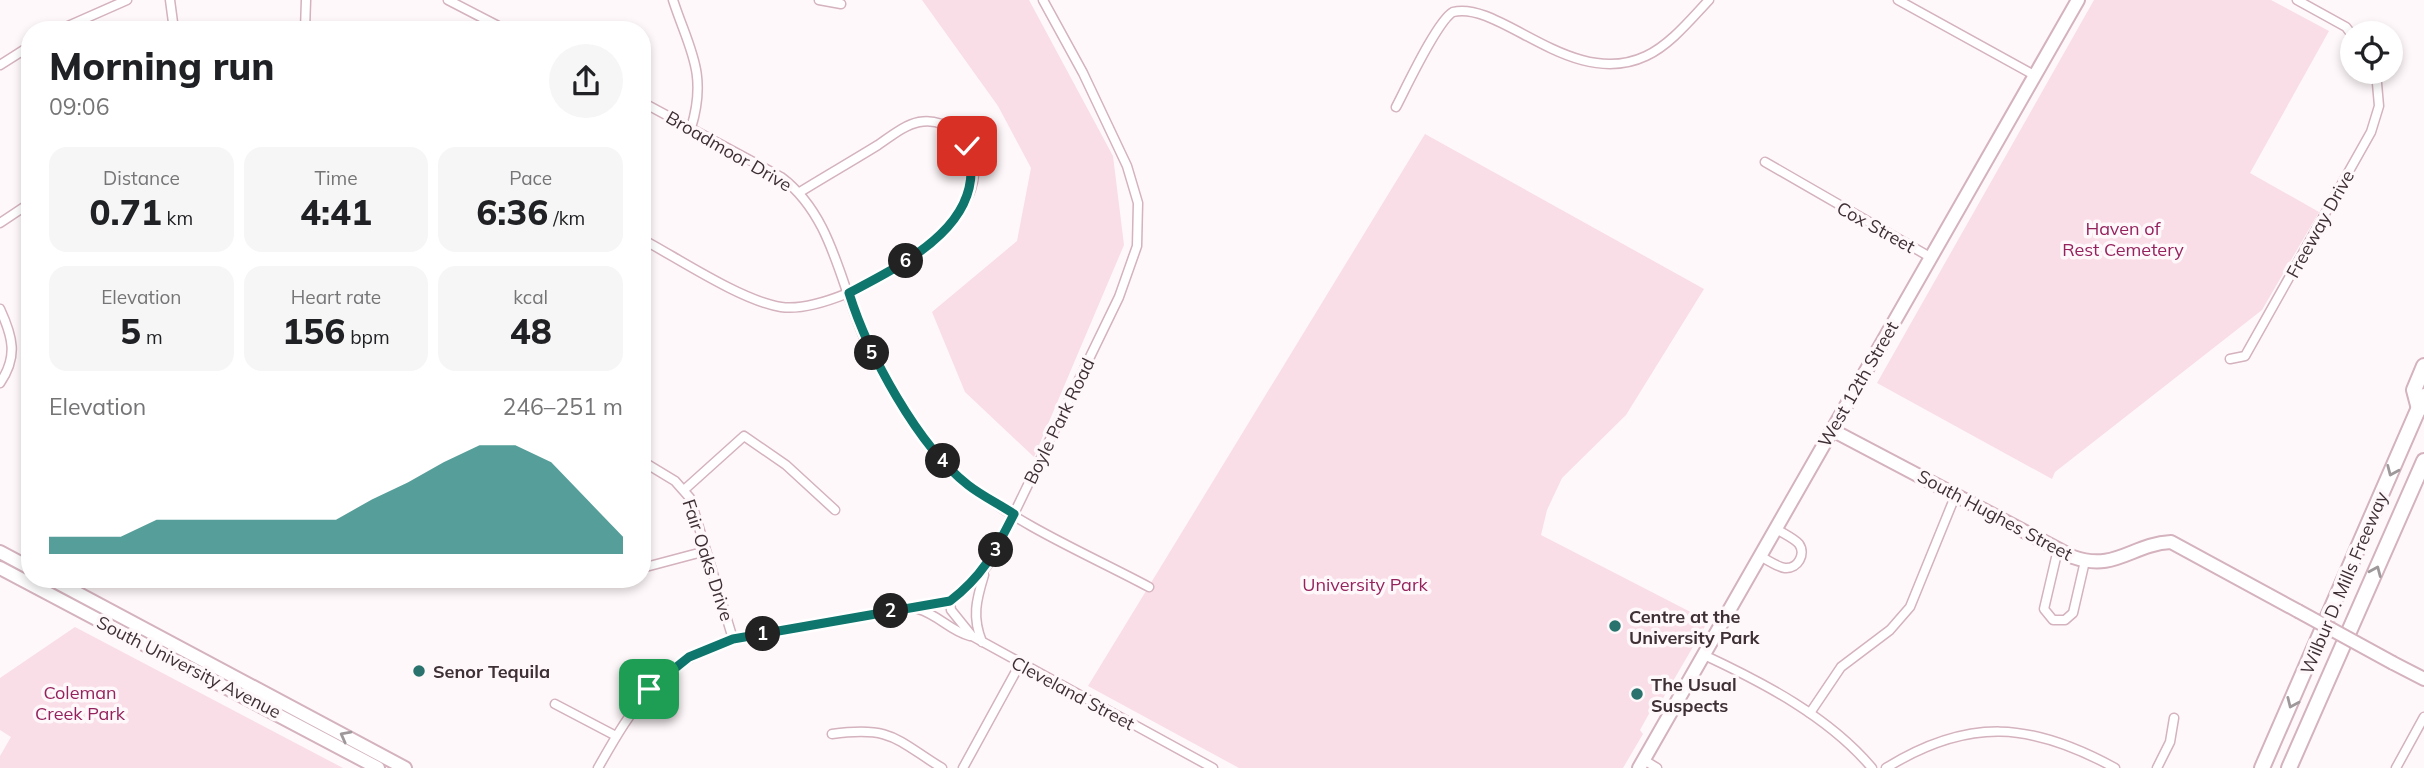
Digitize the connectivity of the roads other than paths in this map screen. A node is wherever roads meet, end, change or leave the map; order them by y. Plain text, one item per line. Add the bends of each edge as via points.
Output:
1 (127, 0) edge
2 (170, 0) edge
3 (306, 0) edge
4 (448, 0) edge
5 (673, 0) edge
6 (819, 0) edge
7 (1043, 0) edge
8 (1709, 0) edge
9 (1898, 0) edge
10 (2078, 0) edge
11 (2297, 0) edge
12 (841, 4) dead end
13 (79, 21) edge
14 (173, 21) edge
15 (305, 21) edge
16 (489, 21) edge
17 (2340, 24) edge
18 (21, 52) edge
19 (0, 65) edge
20 (2034, 75) junction
21 (2377, 84) edge
22 (651, 107) edge
23 (1396, 107) dead end
24 (691, 128) junction
25 (1765, 162) dead end
26 (800, 192) junction
27 (21, 209) edge
28 (0, 223) edge
29 (651, 244) edge
30 (1930, 257) junction
31 (849, 293) junction
32 (0, 309) edge
33 (2230, 359) dead end
34 (2424, 366) edge
35 (0, 383) edge
36 (2421, 402) edge
37 (1832, 429) junction
38 (2424, 461) edge
39 (651, 467) edge
40 (684, 490) junction
41 (1956, 494) junction
42 (835, 510) dead end
43 (1014, 514) junction
44 (1775, 528) junction
45 (2058, 549) junction
46 (706, 551) junction
47 (0, 552) edge
48 (1759, 556) junction
49 (2085, 561) junction
50 (21, 563) edge
51 (651, 566) edge
52 (0, 568) edge
53 (985, 569) junction
54 (21, 578) edge
55 (1149, 587) dead end
56 (41, 588) edge
57 (68, 588) edge
58 (950, 601) junction
59 (912, 607) junction
60 (2360, 608) junction
61 (972, 636) junction
62 (733, 639) junction
63 (982, 642) junction
64 (1704, 655) junction
65 (1020, 664) junction
66 (2424, 679) edge
67 (555, 704) dead end
68 (1810, 713) junction
69 (2424, 717) edge
70 (2174, 718) dead end
71 (832, 734) dead end
72 (616, 736) junction
73 (1642, 764) edge
74 (378, 768) edge
75 (405, 768) edge
76 (598, 768) edge
77 (942, 768) edge
78 (963, 768) edge
79 (1213, 768) edge
80 (1657, 768) edge
81 (1872, 768) edge
82 (1886, 768) edge
83 (2115, 768) edge
84 (2157, 768) edge
85 (2262, 768) edge
86 (2289, 768) edge
87 (2300, 768) edge
88 (2396, 768) edge

1 - 13 street
2 - 14 street
3 - 15 street
4 - 16 street
5 - 24 street via 698,69
6 - 12 street
7 - 43 street, Boyle Park Road via 1127,166 1138,203 1137,246 1119,297
8 - 23 street via 1661,47 1639,59 1612,64 1584,60 1495,15 1465,8 1449,15 1440,27
9 - 20 street
10 - 20 main road, West 12th Street
11 - 17 street
18 - 19 street
20 - 30 main road, West 12th Street
21 - 33 street, Freeway Drive via 2379,106 2371,132 2245,356
22 - 24 street, Broadmoor Drive
24 - 26 street, Broadmoor Drive
25 - 30 street, Cox Street
26 - 31 street, Broadmoor Drive via 822,226
26 - 31 street via 919,122 947,126 967,146 971,183 951,225 895,268
27 - 28 street
29 - 31 street via 766,304 803,307
30 - 37 main road, West 12th Street
31 - 43 street, Broadmoor Drive via 868,346 933,448 969,486
32 - 35 street via 14,348
34 - 36 highway via 2414,390
36 -> 85 highway, Wilbur D. Mills Freeway
37 - 41 main road, South Hughes Street
37 - 44 main road, West 12th Street
60 -> 38 highway, Wilbur D. Mills Freeway
39 - 40 street, Fair Oaks Drive
40 - 42 street via 744,436 786,465
40 - 46 street, Fair Oaks Drive
41 - 45 main road, South Hughes Street
41 - 68 street via 1910,607 1890,630 1841,667
43 - 53 street, Boyle Park Road
43 - 55 street, Broadmoor Drive
44 - 48 main road, West 12th Street
44 - 48 street via 1798,543 1800,561 1783,567
45 - 49 main road, South Hughes Street
45 - 49 street via 2044,609 2053,620 2065,620 2073,613
46 - 51 street
46 - 62 street, Fair Oaks Drive
47 - 50 main road
48 - 64 main road, West 12th Street
49 - 66 main road, South Hughes Street, bridge via 2111,561 2171,542
52 - 54 main road, South University Avenue
53 - 58 street, Boyle Park Road
53 - 63 street via 974,609
56 - 74 main road, South University Avenue
75 -> 57 main road, South University Avenue
58 - 59 street
58 - 61 street, Cleveland Street via 951,610
59 - 61 street
59 - 62 street
60 - 86 highway, Wilbur D. Mills Freeway
60 - 87 highway
61 - 63 street, Cleveland Street
62 - 72 street via 701,650 666,672 638,701
63 - 65 street, Cleveland Street
64 - 68 street
64 - 73 main road, West 12th Street
65 - 78 street
65 - 79 street, Cleveland Street
67 - 72 street
68 - 81 street via 1843,736
69 - 88 street
70 - 84 street via 2170,742
71 - 77 street via 882,732
72 - 76 street
73 - 80 street
82 - 83 street via 1944,739 2005,730 2058,740

